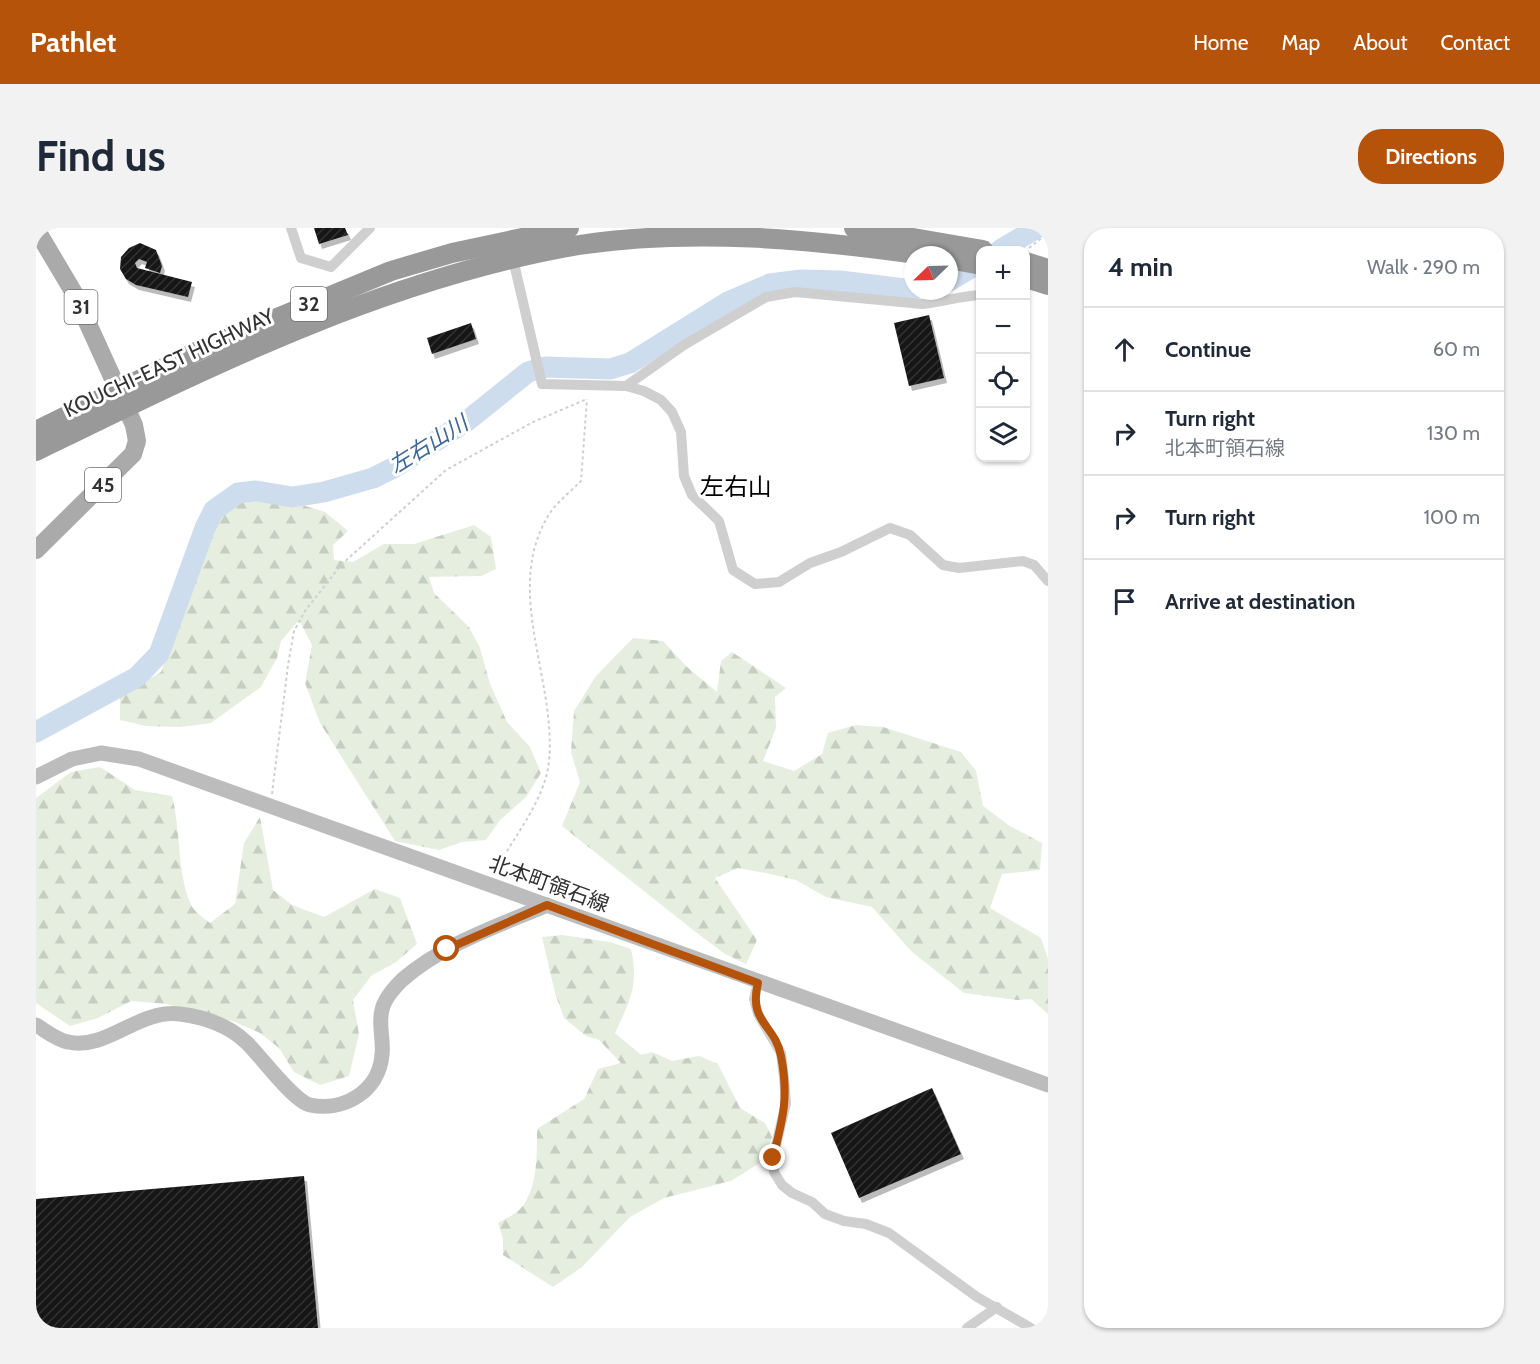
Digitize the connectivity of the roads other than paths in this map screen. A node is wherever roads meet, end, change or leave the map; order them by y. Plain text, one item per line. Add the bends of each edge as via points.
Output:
1 (291, 228) edge
2 (370, 228) edge
3 (569, 228) edge
4 (854, 228) edge
5 (36, 229) edge
6 (510, 242) edge
7 (904, 252) edge
8 (976, 254) edge
9 (976, 254) edge
10 (958, 258) edge
11 (1030, 263) edge
12 (1048, 269) edge
13 (1030, 279) edge
14 (1048, 285) edge
15 (976, 295) edge
16 (626, 386) junction
17 (121, 399) junction
18 (36, 431) edge
19 (36, 451) edge
20 (36, 550) edge
21 (1048, 581) edge
22 (36, 777) edge
23 (547, 905) junction
24 (758, 983) junction
25 (36, 1025) edge
26 (1048, 1085) edge
27 (997, 1307) junction
28 (968, 1328) edge
29 (1031, 1328) edge

1 - 2 street via 302,258 331,267
3 - 6 highway, KOUCHI-EAST HIGHWAY / 32
4 - 8 highway
5 - 17 main road, 31 via 74,293
6 - 7 highway, KOUCHI-EAST HIGHWAY / 32 via 580,245 729,236 841,243
6 - 16 street via 542,384
6 - 17 highway, KOUCHI-EAST HIGHWAY / 32
9 - 10 highway
11 - 12 highway
13 - 14 highway
15 - 16 street via 922,304 781,293 766,297 684,345
16 - 21 street via 661,400 672,412 681,432 684,476 692,495 719,521 733,570 755,584 779,582 810,563 890,528 910,535 943,565 959,568 1023,561 1034,565
17 - 18 highway, KOUCHI-EAST HIGHWAY / 32
17 - 19 highway, KOUCHI-EAST HIGHWAY / 32
17 - 20 main road, 45 via 134,425 137,441 133,454
22 - 23 main road, 北本町領石線 via 72,759 101,753 139,759
23 - 24 main road, 北本町領石線
23 - 25 main road via 447,949 402,981 382,1008 383,1054 379,1070 371,1086 344,1104 306,1104 245,1041 228,1028 202,1018 155,1016 84,1044 66,1042
24 - 26 main road, 北本町領石線
24 - 27 street via 754,999 758,1014 781,1053 784,1078 786,1103 773,1158 774,1172 782,1185 825,1214 889,1233 977,1297
27 - 28 street
27 - 29 street

